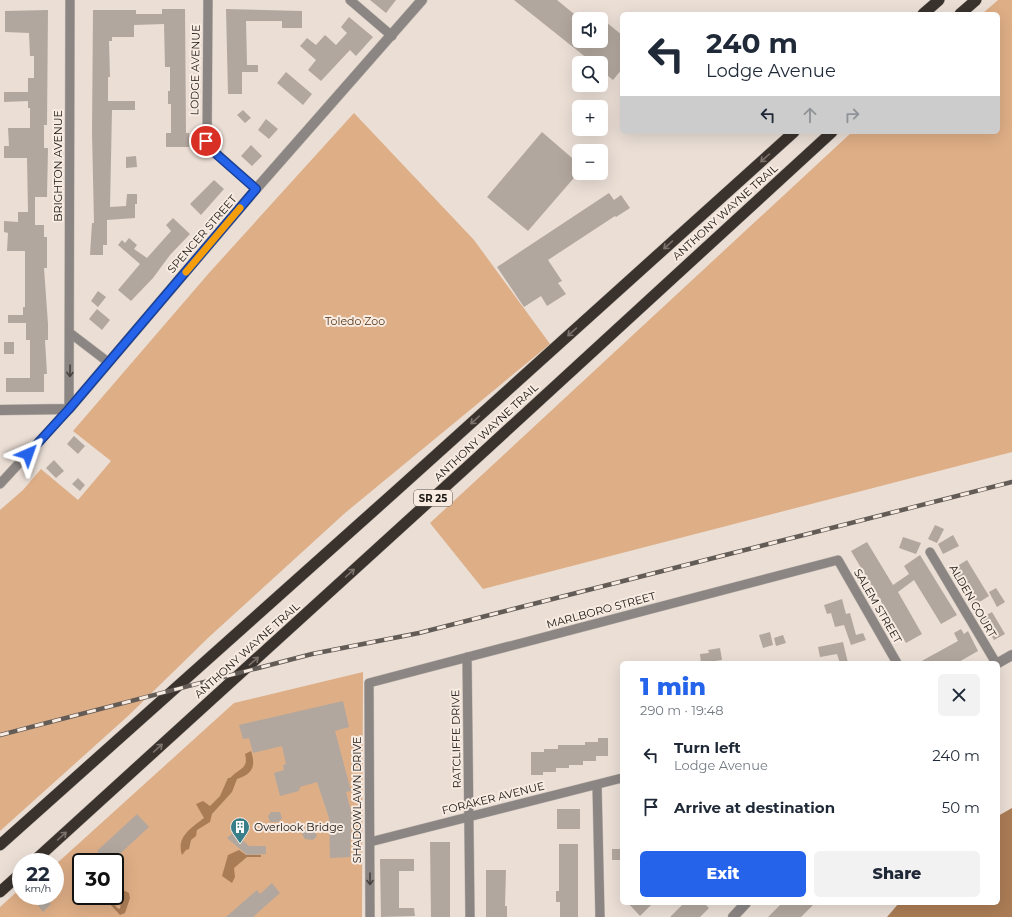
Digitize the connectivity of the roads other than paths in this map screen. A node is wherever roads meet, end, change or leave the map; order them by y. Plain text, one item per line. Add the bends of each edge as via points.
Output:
1 (70, 0) edge
2 (208, 0) edge
3 (350, 0) edge
4 (422, 0) edge
5 (939, 0) edge
6 (976, 0) edge
7 (925, 12) edge
8 (962, 12) edge
9 (392, 36) junction
10 (792, 134) edge
11 (830, 134) edge
12 (256, 189) junction
13 (70, 332) junction
14 (108, 362) junction
15 (69, 409) junction
16 (0, 410) edge
17 (0, 484) edge
18 (930, 552) dead end
19 (838, 560) joint
20 (1012, 654) edge
21 (467, 657) junction
22 (896, 661) edge
23 (996, 661) edge
24 (1000, 661) edge
25 (369, 683) joint
26 (620, 779) edge
27 (598, 785) junction
28 (469, 816) junction
29 (370, 842) junction
30 (0, 845) edge
31 (43, 853) edge
32 (12, 881) edge
33 (0, 892) edge
34 (744, 905) edge
35 (370, 917) edge
36 (470, 917) edge
37 (600, 917) edge
38 (733, 917) edge

1 - 13 street, BRIGHTON AVENUE
2 - 12 street, LODGE AVENUE via 206,145
3 - 9 street
4 - 9 street, SPENCER STREET
5 - 7 highway
6 - 8 highway
9 - 12 street, SPENCER STREET
10 -> 30 highway, ANTHONY WAYNE TRAIL / SR 25
31 -> 11 highway, ANTHONY WAYNE TRAIL / SR 25
12 - 14 street, SPENCER STREET
13 - 14 street
13 -> 15 street, BRIGHTON AVENUE
14 - 15 street, SPENCER STREET
15 - 16 street
15 - 17 street, SPENCER STREET
18 - 23 street, ALDEN COURT
19 - 21 street, MARLBORO STREET
19 - 22 street, SALEM STREET
20 - 24 street
21 - 25 street, MARLBORO STREET
21 - 28 street, RATCLIFFE DRIVE
25 - 29 street, SHADOWLAWN DRIVE
26 - 27 street, FORAKER AVENUE
27 - 28 street, FORAKER AVENUE
27 - 37 street
28 - 29 street, FORAKER AVENUE
28 - 36 street, RATCLIFFE DRIVE
29 -> 35 street, SHADOWLAWN DRIVE
32 - 33 highway
34 - 38 street

